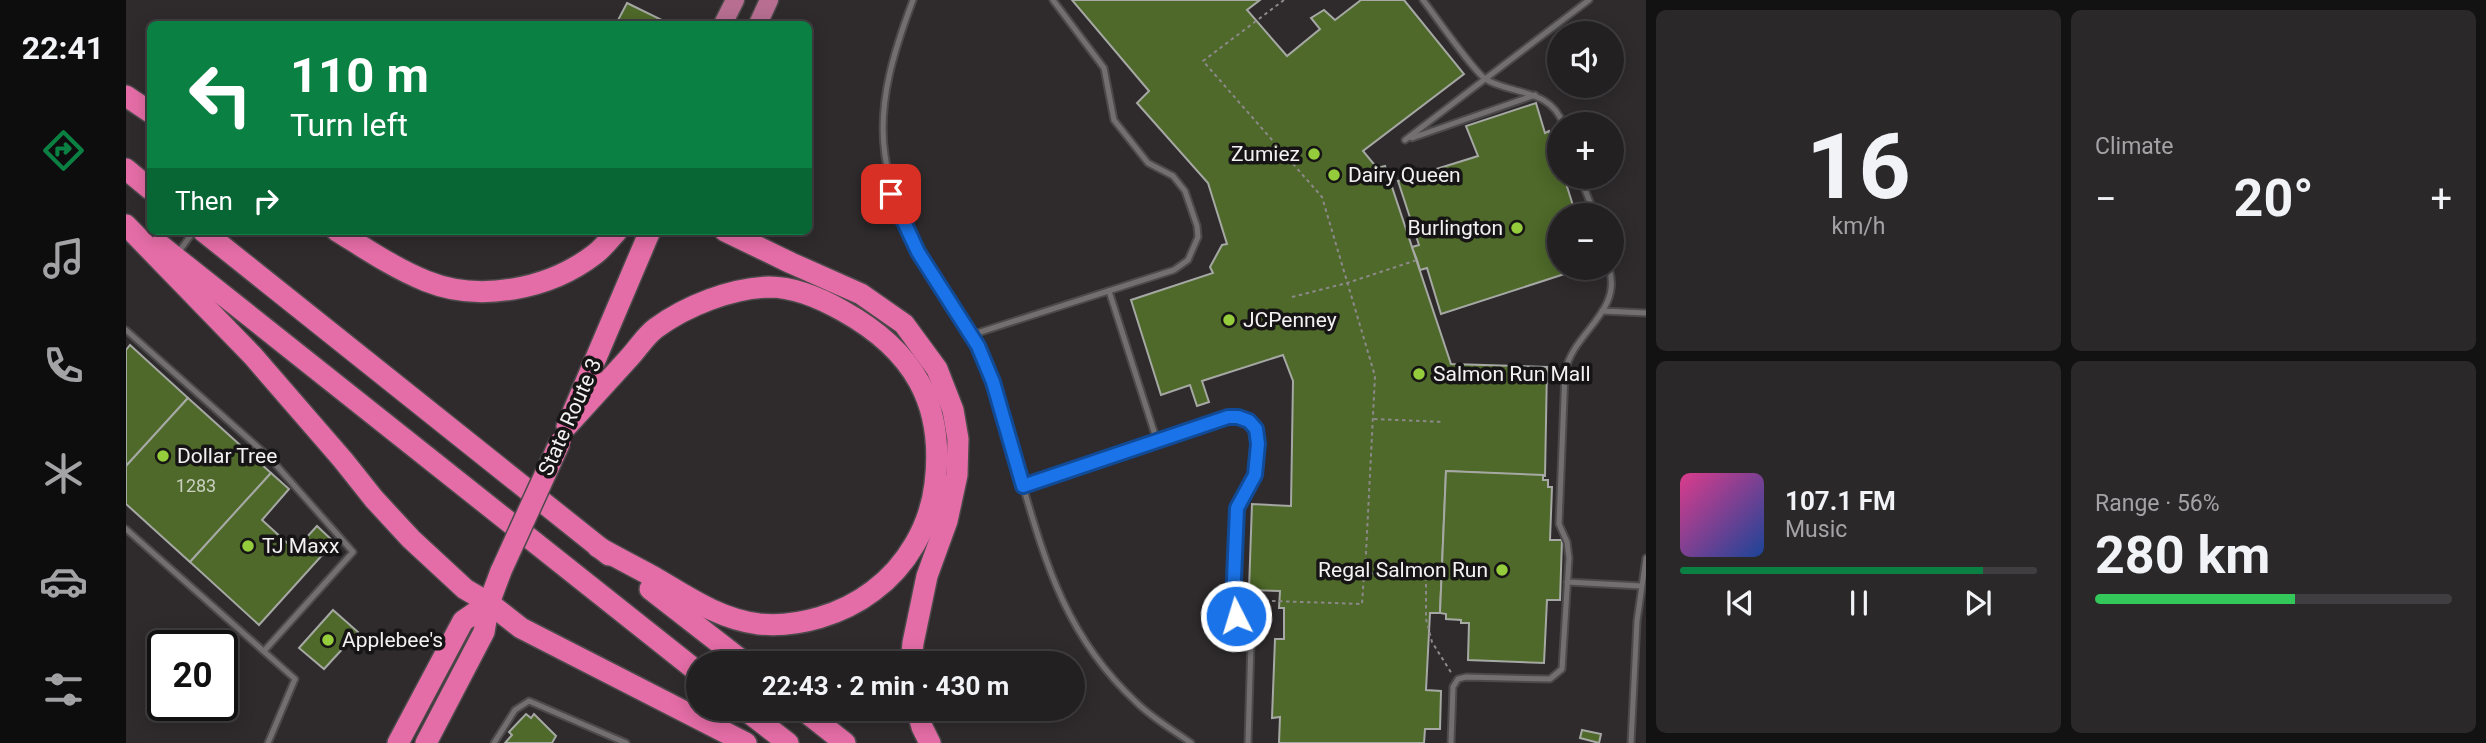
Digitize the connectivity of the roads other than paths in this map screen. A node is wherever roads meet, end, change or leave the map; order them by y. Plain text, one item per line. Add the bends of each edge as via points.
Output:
1 (735, 0) edge
2 (769, 0) edge
3 (913, 0) edge
4 (1053, 0) edge
5 (1423, 0) edge
6 (1589, 0) edge
7 (724, 21) edge
8 (759, 21) edge
9 (1485, 80) junction
10 (1535, 95) junction
11 (126, 96) edge
12 (147, 110) edge
13 (1557, 112) edge
14 (126, 169) edge
15 (147, 186) edge
16 (126, 217) edge
17 (126, 225) edge
18 (147, 234) edge
19 (149, 235) edge
20 (191, 235) edge
21 (208, 235) edge
22 (343, 235) edge
23 (613, 235) edge
24 (648, 235) edge
25 (733, 235) edge
26 (175, 256) junction
27 (1612, 280) edge
28 (1109, 291) junction
29 (1602, 311) junction
30 (1646, 313) edge
31 (126, 330) edge
32 (971, 335) junction
33 (564, 434) junction
34 (1157, 441) junction
35 (1023, 486) junction
36 (126, 529) edge
37 (598, 547) junction
38 (1646, 558) edge
39 (1567, 582) junction
40 (1641, 586) junction
41 (489, 603) junction
42 (264, 651) junction
43 (730, 651) edge
44 (913, 651) edge
45 (686, 662) edge
46 (760, 721) edge
47 (817, 721) edge
48 (920, 721) edge
49 (268, 743) edge
50 (398, 743) edge
51 (426, 743) edge
52 (494, 743) edge
53 (626, 743) edge
54 (746, 743) edge
55 (788, 743) edge
56 (845, 743) edge
57 (930, 743) edge
58 (1191, 743) edge
59 (1248, 743) edge
60 (1451, 743) edge
61 (1632, 743) edge

1 - 7 main road
2 - 8 main road
3 - 32 lane via 890,71 884,115 891,194 918,252
4 - 28 lane via 1104,68 1114,120 1148,163 1182,185 1197,226 1196,244 1179,268
5 - 9 lane
6 - 9 lane
9 - 10 lane
9 - 10 lane via 1405,140
10 - 13 lane
11 - 12 highway
14 - 15 highway
16 - 18 highway
17 - 41 highway via 253,356 411,539 465,589
19 - 26 highway
20 - 26 lane
21 - 37 highway
22 - 23 highway via 429,282 474,292 515,290 553,278 595,254
24 - 33 highway, State Route 3
25 - 44 highway via 861,294 904,324 937,369 953,410 957,475 947,521 927,576
26 - 45 highway
27 - 29 lane via 1612,294
28 - 32 lane
28 - 34 lane
29 - 30 lane
29 - 39 lane via 1571,355 1565,372 1559,524 1568,552
31 - 42 lane via 269,457 353,552
32 - 35 lane via 993,382
33 - 37 highway via 655,329 714,296 769,287 817,297 868,325 891,344 927,398 937,433 938,459 925,525 910,552 883,583 831,614 794,623 734,619 701,606
33 - 41 highway, State Route 3, bridge
34 - 35 lane
34 - 59 lane via 1228,417 1245,418 1256,429 1255,475 1237,508 1233,599 1251,642
35 - 58 lane via 1059,597 1083,640 1129,696
36 - 42 lane
37 - 43 highway
38 - 40 lane
39 - 40 lane
39 - 60 lane via 1562,669 1556,677 1546,679 1466,677 1457,681
40 - 61 lane
41 - 50 highway via 463,621
41 - 51 highway, State Route 3 via 484,632
41 - 54 highway via 521,628
42 - 49 lane via 295,679
46 - 55 highway
47 - 56 highway
48 - 57 highway
52 - 53 lane via 515,710 529,701

